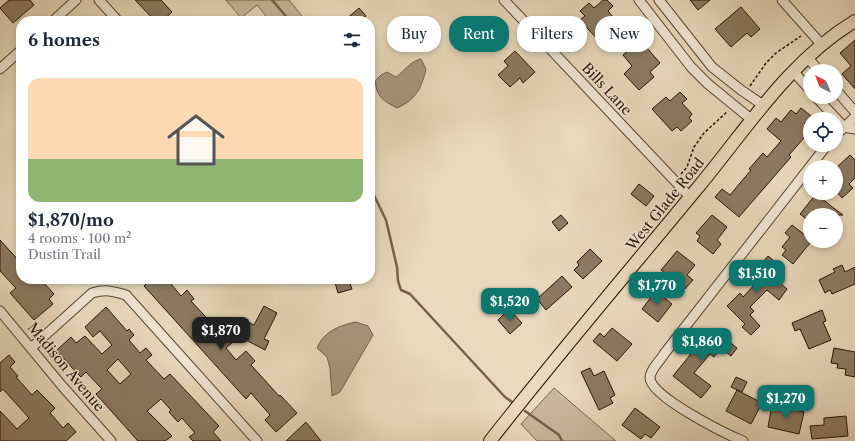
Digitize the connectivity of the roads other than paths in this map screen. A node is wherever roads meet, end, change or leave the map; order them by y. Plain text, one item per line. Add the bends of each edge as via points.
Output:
1 (76, 0) edge
2 (99, 0) edge
3 (504, 0) edge
4 (639, 0) edge
5 (659, 0) edge
6 (782, 0) edge
7 (58, 16) edge
8 (113, 16) edge
9 (855, 21) edge
10 (678, 25) junction
11 (665, 35) junction
12 (822, 45) junction
13 (701, 54) junction
14 (16, 55) edge
15 (808, 58) junction
16 (813, 64) edge
17 (689, 65) junction
18 (0, 70) edge
19 (793, 71) junction
20 (725, 77) junction
21 (803, 82) edge
22 (715, 89) junction
23 (843, 100) edge
24 (823, 104) edge
25 (763, 105) junction
26 (854, 116) edge
27 (752, 120) junction
28 (844, 127) junction
29 (855, 129) edge
30 (822, 152) edge
31 (690, 197) junction
32 (0, 311) edge
33 (31, 348) junction
34 (251, 439) edge
35 (111, 441) edge
36 (490, 441) edge
37 (743, 441) edge

1 - 7 street
2 - 8 street
3 - 31 street, Bills Lane
4 - 11 street
5 - 10 street
6 - 12 street
9 - 12 main road, West Glade Road
10 - 11 street
10 - 13 street
11 - 17 street
12 - 15 main road, West Glade Road
13 - 17 street
13 - 20 street
14 - 18 street
15 - 16 street
15 - 19 main road, West Glade Road
17 - 22 street
19 - 21 street
19 - 25 main road, West Glade Road
20 - 22 street
20 - 25 street
22 - 27 street
23 - 26 street
24 - 28 street
25 - 27 main road, West Glade Road
26 - 28 street
27 - 31 main road, West Glade Road
28 - 29 street
30 - 37 street via 664,354 650,379 670,401 696,418
31 - 36 main road, West Glade Road
32 - 33 street, Madison Avenue
33 - 34 street via 92,294 102,290 126,295
33 - 35 street, Madison Avenue

